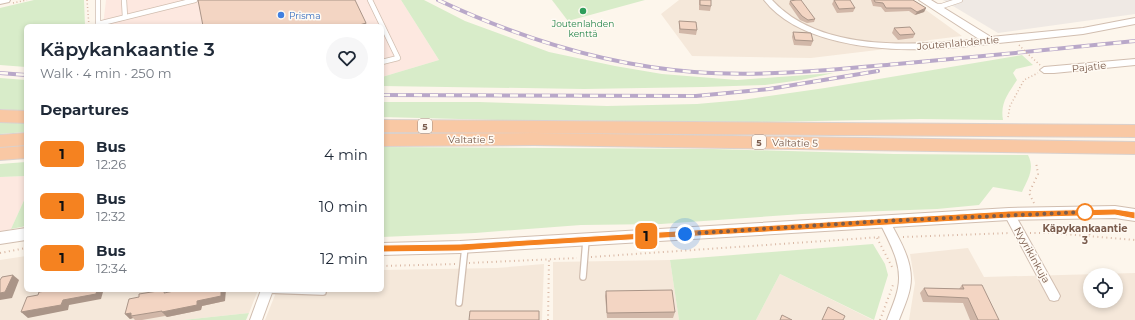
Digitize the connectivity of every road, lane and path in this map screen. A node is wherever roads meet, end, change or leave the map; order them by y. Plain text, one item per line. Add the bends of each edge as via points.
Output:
1 (5, 0) edge
2 (87, 0) edge
3 (98, 0) edge
4 (124, 0) edge
5 (195, 0) edge
6 (370, 0) edge
7 (768, 0) edge
8 (924, 0) edge
9 (960, 0) edge
10 (0, 1) edge
11 (934, 6) junction
12 (125, 17) junction
13 (1135, 21) edge
14 (89, 24) edge
15 (98, 24) edge
16 (101, 24) edge
17 (382, 24) edge
18 (384, 29) edge
19 (989, 41) junction
20 (1018, 45) dead end
21 (384, 62) edge
22 (1135, 62) edge
23 (1044, 70) junction
24 (0, 116) edge
25 (24, 117) edge
26 (1008, 117) dead end
27 (384, 126) edge
28 (1135, 131) edge
29 (24, 139) edge
30 (384, 140) edge
31 (0, 141) edge
32 (1115, 148) junction
33 (1135, 148) edge
34 (1135, 151) edge
35 (24, 152) edge
36 (0, 154) edge
37 (1036, 162) dead end
38 (1038, 213) junction
39 (1009, 214) junction
40 (1135, 215) edge
41 (884, 221) junction
42 (1085, 226) dead end
43 (1021, 233) junction
44 (1052, 233) junction
45 (24, 234) edge
46 (1091, 236) junction
47 (892, 237) junction
48 (0, 238) edge
49 (877, 238) junction
50 (586, 239) junction
51 (1135, 240) edge
52 (465, 247) junction
53 (24, 248) edge
54 (384, 249) edge
55 (0, 253) edge
56 (584, 258) junction
57 (549, 260) junction
58 (463, 264) junction
59 (384, 266) edge
60 (893, 269) dead end
61 (583, 277) dead end
62 (893, 283) dead end
63 (266, 292) edge
64 (1054, 296) dead end
65 (459, 303) dead end
66 (256, 320) edge
67 (548, 320) edge
68 (880, 320) edge
69 (893, 320) edge

1 - 10 street
2 - 14 path
3 - 15 lane
4 - 12 lane
5 - 12 lane
6 - 17 lane
7 - 19 street, Joutenlahdentie via 777,12 794,23 824,34 862,43 918,47
8 - 11 street
9 - 11 lane
11 - 19 street
12 - 16 lane
13 - 19 street, Joutenlahdentie via 1083,31
18 - 21 lane via 398,58
20 - 23 path, bridge
22 - 23 street, Pajatie
23 - 26 path via 1024,80 1010,106
24 - 25 highway
27 - 28 highway, Valtatie 5 / 5
29 - 31 highway
30 - 32 highway, Valtatie 5 / 5 via 534,139
32 - 33 highway, Valtatie 5 / 5
32 - 34 highway
35 - 36 highway
37 - 38 path via 1038,174 1029,193
38 - 39 street
38 - 40 street via 1115,212
38 - 44 path
39 - 41 street
39 - 43 street, Nyyrikinkuja
41 - 47 street
41 - 50 street
42 - 46 path
43 - 44 path
43 - 47 path
43 - 64 street, Nyyrikinkuja
44 - 46 path
45 - 48 street
46 - 51 path
47 - 49 path
47 - 69 street via 902,260 906,281
49 - 56 path
49 - 60 path
50 - 52 street
50 - 56 lane
52 - 54 street
52 - 58 lane
53 - 55 path
56 - 57 path
56 - 61 lane
57 - 58 path
57 - 67 path
58 - 59 path
58 - 65 lane
62 - 68 path
63 - 66 street

